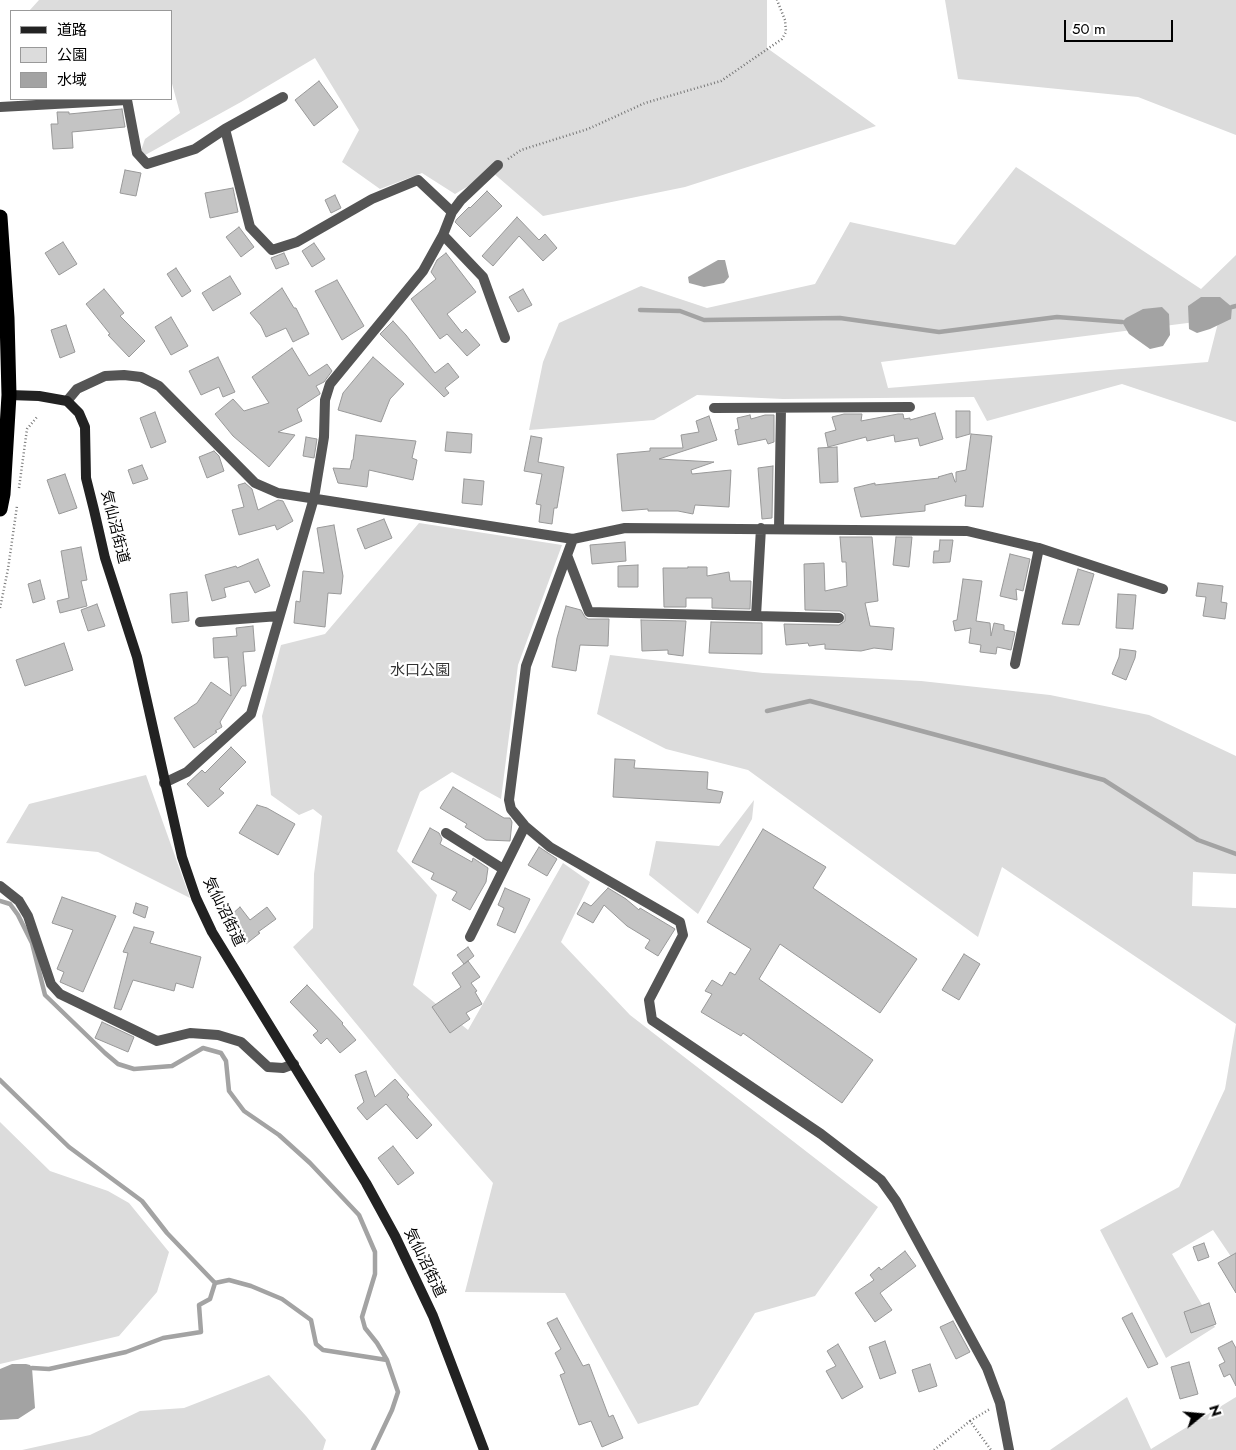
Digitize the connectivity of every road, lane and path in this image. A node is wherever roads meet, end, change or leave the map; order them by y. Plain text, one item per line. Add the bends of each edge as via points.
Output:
1 (777, 0) edge
2 (283, 98) dead end
3 (0, 107) edge
4 (225, 129) junction
5 (498, 165) joint
6 (452, 212) junction
7 (0, 216) edge
8 (443, 234) junction
9 (1, 252) edge
10 (505, 338) dead end
11 (5, 394) edge
12 (67, 401) junction
13 (910, 407) dead end
14 (714, 408) dead end
15 (781, 408) junction
16 (37, 416) dead end
17 (18, 494) dead end
18 (314, 498) junction
19 (17, 504) dead end
20 (0, 509) edge
21 (761, 528) junction
22 (779, 529) junction
23 (573, 539) junction
24 (1039, 548) junction
25 (567, 555) junction
26 (1163, 589) dead end
27 (0, 608) edge
28 (280, 616) junction
29 (756, 616) junction
30 (839, 618) dead end
31 (200, 622) dead end
32 (1015, 664) dead end
33 (164, 783) junction
34 (525, 826) junction
35 (446, 833) dead end
36 (503, 869) junction
37 (0, 886) edge
38 (470, 937) dead end
39 (294, 1064) junction
40 (1000, 1403) junction
41 (970, 1421) junction
42 (484, 1450) edge
43 (934, 1450) edge
44 (991, 1450) edge
45 (1009, 1450) edge

1 - 5 path via 786,32 782,39 721,81 645,104 588,129 521,150
2 - 4 street
3 - 4 street via 127,100 137,152 147,164 195,149
4 - 6 street via 250,227 272,250 297,242 372,199 418,180
5 - 6 street
6 - 8 street
7 - 9 highway
8 - 10 street via 483,278
8 - 18 street via 423,271 330,384 325,400 324,436
9 - 11 highway via 7,318
11 - 12 street
11 - 20 highway
12 - 18 street via 78,389 105,376 141,377 159,386 255,483 278,493
12 - 33 street, 気仙沼街道 via 79,413 85,427 86,478 105,558 136,657
13 - 15 street
14 - 15 street
15 - 22 street
16 - 17 path via 28,429
18 - 23 street
18 - 28 street
19 - 27 path
21 - 22 street
21 - 23 street via 625,528
21 - 29 street
22 - 24 street via 967,531
23 - 25 street
24 - 26 street
24 - 32 street
25 - 29 street via 590,612
25 - 34 street via 526,666 509,800 511,809
28 - 31 street
28 - 33 street via 251,714 187,772
29 - 30 street
33 - 39 street, 気仙沼街道 via 196,898 216,939
34 - 36 street
34 - 40 street via 550,847 680,922 683,936 649,1000 652,1020 821,1134 881,1180 896,1201 982,1359
35 - 36 street
36 - 38 street
37 - 39 street via 19,901 28,916 51,984 60,994 157,1041 190,1033 218,1035 241,1042 268,1066 283,1068
39 - 42 street, 気仙沼街道 via 395,1236 433,1316
40 - 41 path
40 - 45 street
41 - 43 path
41 - 44 path

